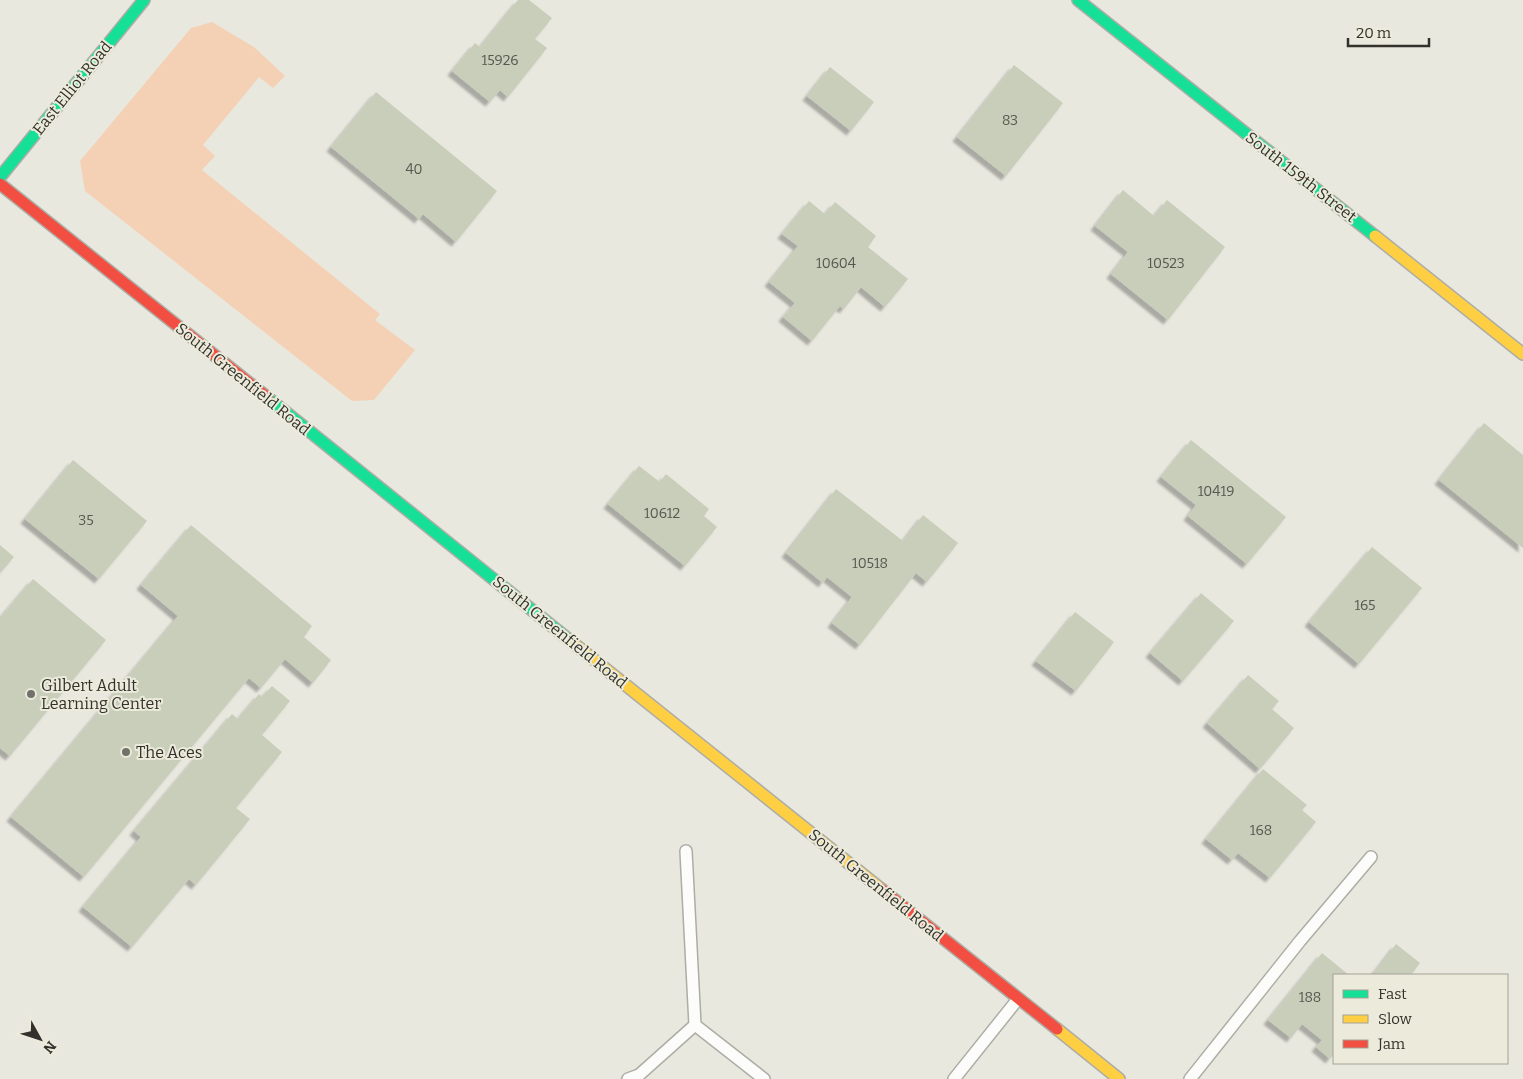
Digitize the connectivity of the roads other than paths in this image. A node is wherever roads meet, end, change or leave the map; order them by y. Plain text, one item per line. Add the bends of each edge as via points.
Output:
1 (144, 0) edge
2 (1078, 0) edge
3 (0, 177) edge
4 (0, 184) edge
5 (1523, 354) edge
6 (686, 851) dead end
7 (1371, 857) dead end
8 (1018, 998) junction
9 (695, 1025) junction
10 (628, 1079) edge
11 (764, 1079) edge
12 (954, 1079) edge
13 (1119, 1079) edge
14 (1190, 1079) edge

1 - 3 main road, East Elliot Road
2 - 5 main road, South 159th Street
4 - 8 main road, South Greenfield Road
6 - 9 lane
7 - 14 lane
8 - 12 lane
8 - 13 main road, South Greenfield Road
9 - 10 lane via 640,1075
9 - 11 lane

